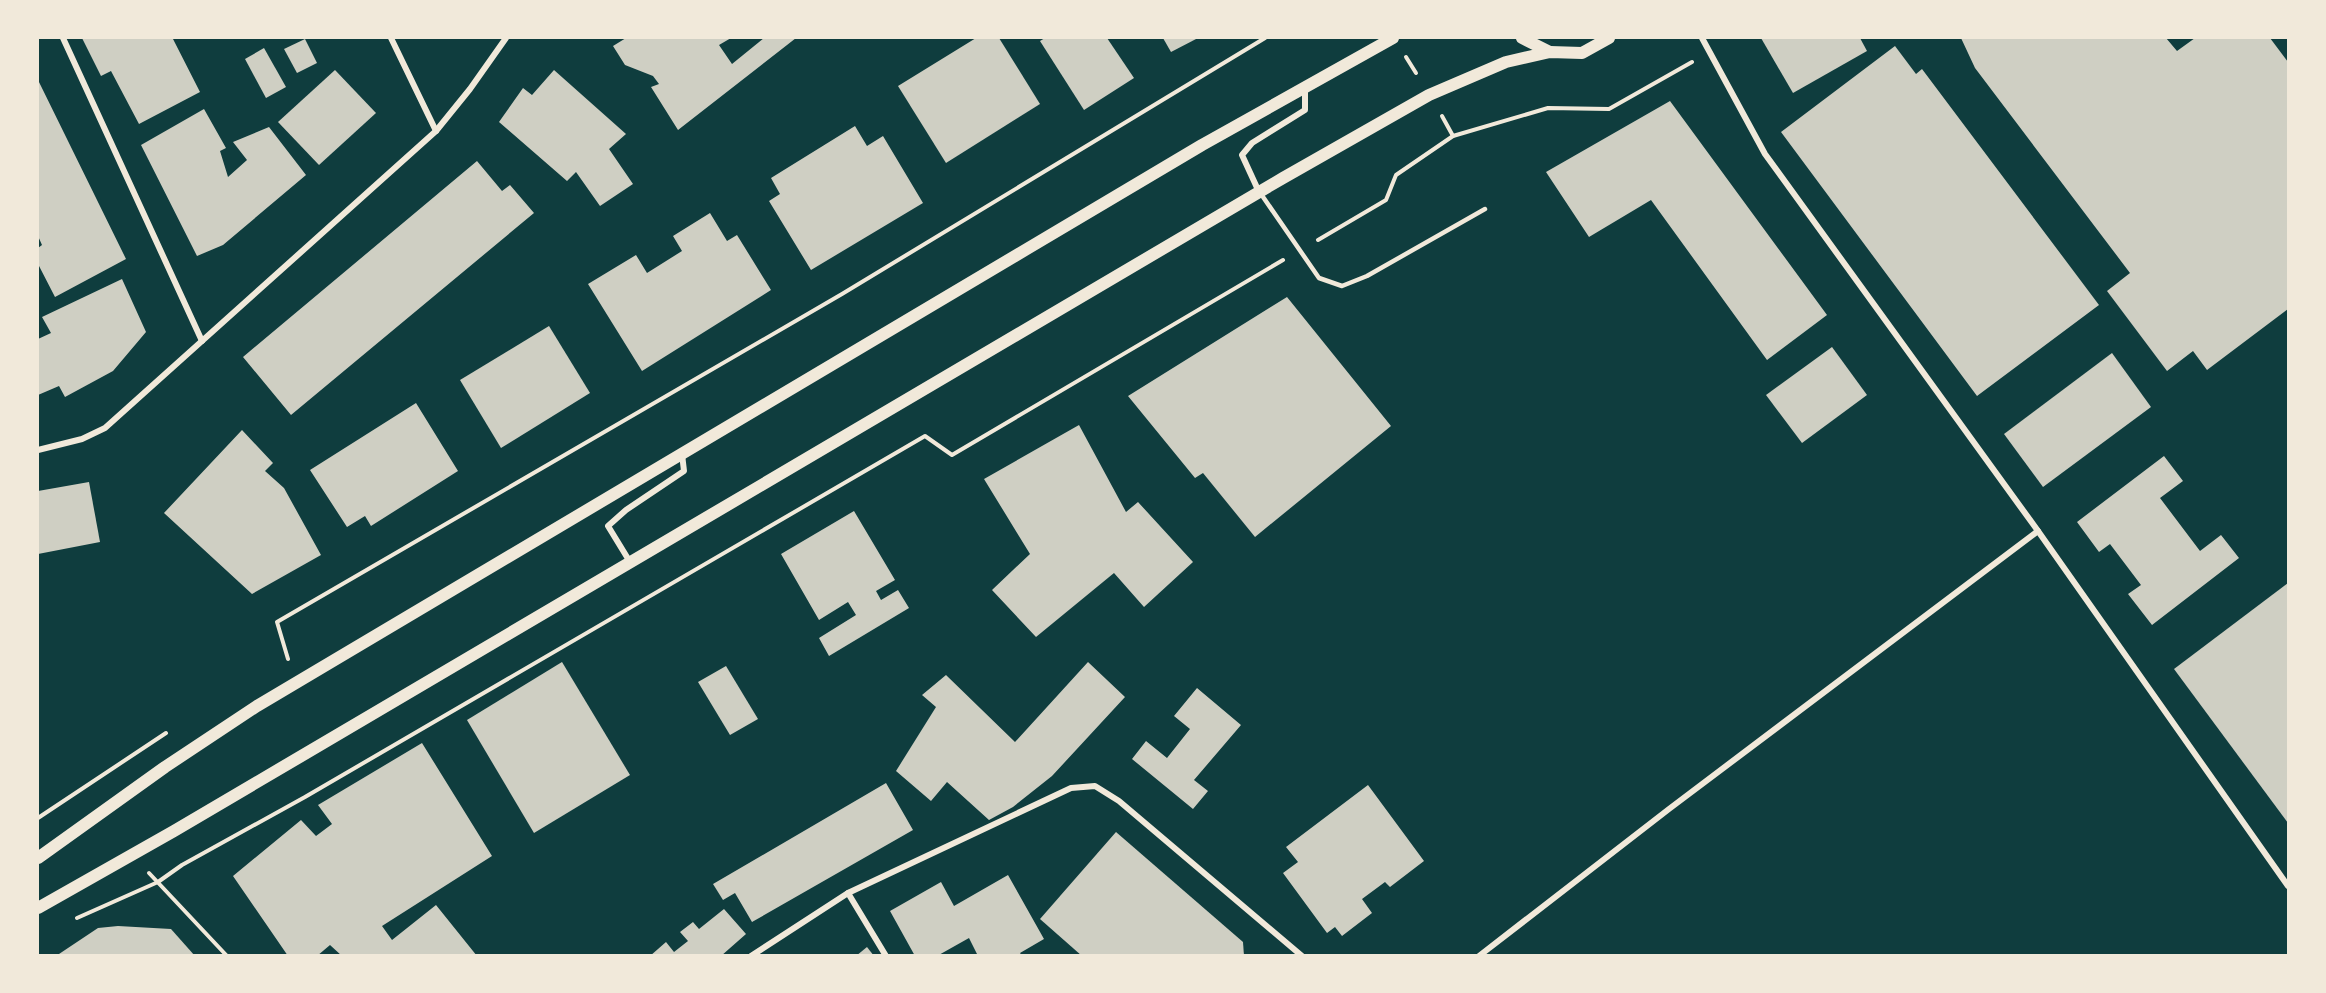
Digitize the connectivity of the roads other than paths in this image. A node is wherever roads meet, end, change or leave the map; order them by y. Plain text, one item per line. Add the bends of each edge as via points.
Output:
1 (63, 38) edge
2 (391, 38) edge
3 (506, 38) edge
4 (1393, 38) edge
5 (1522, 38) edge
6 (1610, 38) edge
7 (1702, 38) edge
8 (1550, 52) junction
9 (1305, 88) junction
10 (436, 131) junction
11 (1259, 192) junction
12 (1485, 209) dead end
13 (202, 341) junction
14 (38, 450) edge
15 (682, 453) junction
16 (2038, 531) junction
17 (631, 563) junction
18 (38, 858) edge
19 (2289, 886) edge
20 (848, 893) junction
21 (38, 908) edge
22 (760, 953) edge
23 (751, 956) edge
24 (886, 956) edge
25 (1302, 956) edge
26 (1479, 956) edge

1 - 13 street
2 - 10 street
3 - 10 street
4 - 9 main road
5 - 8 main road
6 - 8 main road via 1582,53
7 - 16 street via 1765,154
8 - 11 main road via 1506,63 1429,94
9 - 11 street via 1305,110 1252,143 1242,155
9 - 15 main road via 1192,150
10 - 13 street
11 - 12 lane via 1319,278 1342,286 1367,276
11 - 17 main road
13 - 14 street via 105,428 82,439
15 - 17 street via 684,471 608,526
15 - 18 main road via 257,706
16 - 19 street
16 - 26 street
17 - 21 main road
20 - 22 street
20 - 24 street
20 - 25 street via 1071,788 1095,786 1119,801
22 - 23 street

